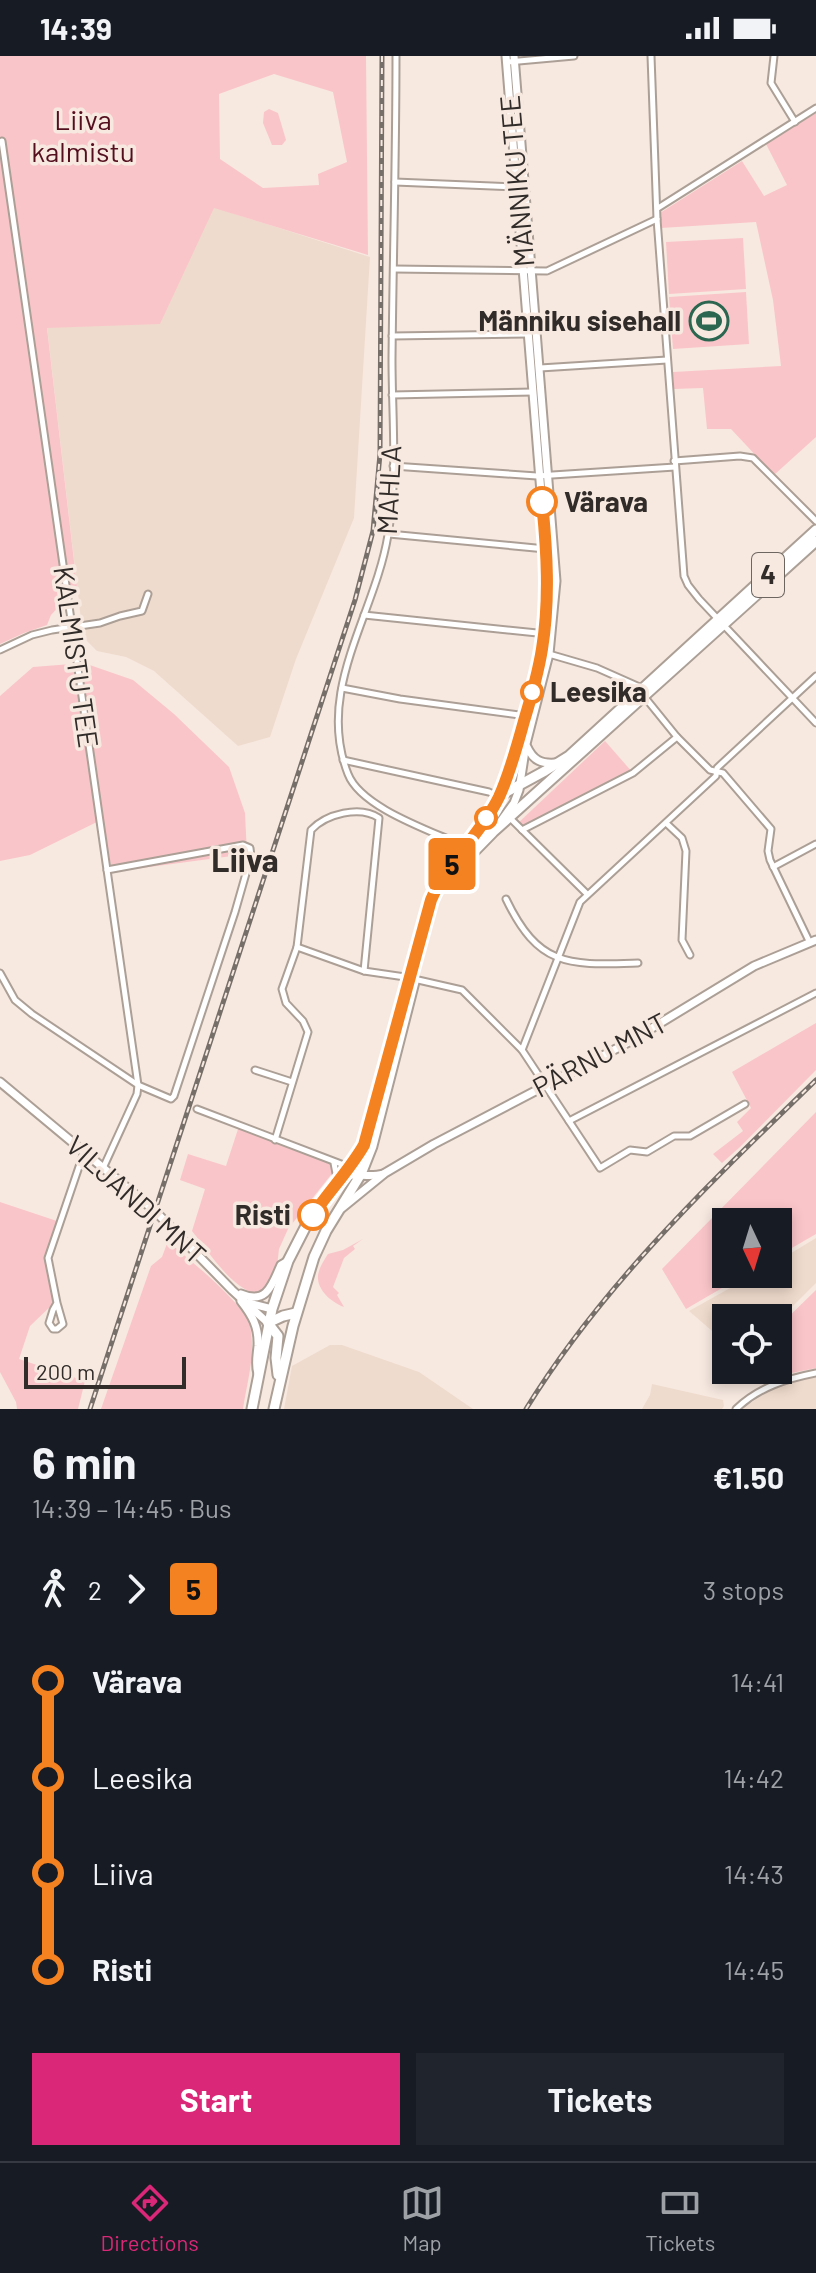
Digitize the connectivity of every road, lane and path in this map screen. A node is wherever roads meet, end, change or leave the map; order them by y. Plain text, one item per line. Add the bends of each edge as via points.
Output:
1 (396, 56) edge
2 (574, 56) edge
3 (651, 56) edge
4 (774, 56) edge
5 (510, 59) edge
6 (816, 108) edge
7 (795, 122) junction
8 (2, 141) edge
9 (395, 182) junction
10 (521, 186) junction
11 (657, 209) junction
12 (657, 219) junction
13 (394, 269) junction
14 (528, 272) junction
15 (529, 334) junction
16 (392, 336) junction
17 (667, 360) junction
18 (540, 368) junction
19 (534, 392) junction
20 (392, 395) junction
21 (675, 464) junction
22 (393, 466) junction
23 (544, 476) junction
24 (816, 521) edge
25 (816, 530) edge
26 (389, 534) junction
27 (816, 541) edge
28 (547, 549) junction
29 (148, 594) dead end
30 (364, 615) junction
31 (722, 622) junction
32 (72, 627) junction
33 (548, 635) junction
34 (0, 650) edge
35 (546, 653) junction
36 (816, 676) edge
37 (342, 688) junction
38 (642, 692) junction
39 (793, 697) junction
40 (529, 718) junction
41 (816, 723) edge
42 (677, 737) junction
43 (526, 744) junction
44 (343, 760) junction
45 (561, 762) junction
46 (717, 771) junction
47 (520, 784) junction
48 (499, 796) junction
49 (488, 815) junction
50 (510, 818) junction
51 (666, 823) junction
52 (522, 830) junction
53 (493, 832) junction
54 (816, 844) edge
55 (465, 846) junction
56 (773, 867) junction
57 (107, 870) junction
58 (587, 894) junction
59 (506, 899) dead end
60 (813, 942) edge
61 (297, 947) junction
62 (690, 955) dead end
63 (557, 958) junction
64 (638, 963) dead end
65 (364, 971) junction
66 (0, 973) edge
67 (412, 978) junction
68 (816, 993) edge
69 (522, 1050) junction
70 (255, 1070) dead end
71 (0, 1082) edge
72 (292, 1082) junction
73 (138, 1085) junction
74 (545, 1085) junction
75 (745, 1104) dead end
76 (197, 1109) dead end
77 (569, 1121) junction
78 (275, 1140) junction
79 (85, 1151) junction
80 (334, 1162) junction
81 (104, 1166) junction
82 (385, 1173) junction
83 (350, 1175) junction
84 (341, 1208) junction
85 (315, 1212) junction
86 (326, 1231) junction
87 (288, 1261) junction
88 (232, 1290) junction
89 (247, 1302) junction
90 (57, 1303) junction
91 (272, 1309) junction
92 (296, 1313) junction
93 (268, 1323) junction
94 (816, 1373) edge
95 (258, 1374) junction
96 (279, 1382) junction
97 (252, 1409) edge
98 (274, 1409) edge
99 (736, 1409) edge

1 - 9 street, MAHLA
2 - 5 street
3 - 11 street
4 - 7 street via 771,83
5 - 10 street, MÄNNIKU TEE
6 - 7 street
7 - 11 street
8 - 32 street, KALMISTU TEE
9 - 10 street
9 - 13 street, MAHLA
10 - 14 street, MÄNNIKU TEE
11 - 12 street
12 - 14 street via 557,267
12 - 17 street
13 - 14 street
13 - 16 street, MAHLA
14 - 15 street, MÄNNIKU TEE
14 - 18 street, MÄNNIKU TEE
15 - 16 street
15 - 19 street, MÄNNIKU TEE
16 - 20 street, MAHLA
17 - 18 street
17 - 21 street
18 - 23 street, MÄNNIKU TEE
19 - 20 street
19 - 23 street, MÄNNIKU TEE
20 - 22 street, MAHLA
21 - 23 street
21 - 24 street via 753,458
21 - 31 street via 684,576
22 - 23 street
22 - 26 street, MAHLA
23 - 28 street, MÄNNIKU TEE
23 - 33 street, MÄNNIKU TEE via 555,565
25 - 31 highway, 4
26 - 28 street
26 - 30 street, MAHLA
27 - 31 highway, 4
28 - 33 street, MÄNNIKU TEE
29 - 32 street via 142,611
30 - 33 street
30 - 37 street, MAHLA
31 - 38 highway, 4
31 - 39 street
32 - 34 street via 32,635
32 - 57 street, KALMISTU TEE
33 - 35 street, MÄNNIKU TEE
35 - 38 street via 597,668 640,686
35 - 40 street, MÄNNIKU TEE
36 - 39 street
37 - 40 street
37 - 44 street, MAHLA via 338,736
38 - 42 street
38 - 45 highway, 4
38 - 50 highway, 4
39 - 41 street
39 - 46 street
40 - 43 street, MÄNNIKU TEE
40 - 48 street, MÄNNIKU TEE
42 - 46 street
42 - 52 street via 633,773
43 - 45 street via 537,761
43 - 47 street, MÄNNIKU TEE
44 - 48 street
44 - 55 street, MAHLA via 364,796
45 - 47 highway, 4
46 - 51 street
46 - 56 street via 771,829 768,851
47 - 48 highway, 4
47 - 53 street, MÄNNIKU TEE via 514,803
48 - 49 highway, MÄNNIKU TEE / 4
49 - 53 street
49 - 55 highway, MÄNNIKU TEE / 4
50 - 52 street
50 - 53 highway, 4
51 - 58 street
51 - 62 street via 682,838 686,851 682,940
52 - 58 street
53 - 67 highway, MÄNNIKU TEE / 4 via 440,892
54 - 56 street
55 - 67 highway, MÄNNIKU TEE / 4 via 431,900
56 - 60 street
57 - 73 street, KALMISTU TEE
57 - 73 street via 243,845 250,848 235,912 174,1096
58 - 63 street
59 - 63 street via 530,939
60 - 74 street, PÄRNU MNT via 754,966 629,1042
61 - 65 street
61 - 65 street via 311,830 352,812 369,812 379,818
61 - 72 street via 283,998 308,1032
63 - 64 street via 582,964
63 - 69 street
65 - 67 street
66 - 73 street via 15,1000 32,1014
67 - 69 street via 462,990
67 - 83 highway, MÄNNIKU TEE / 4 via 372,1146
68 - 77 street
69 - 74 street
70 - 72 street
71 - 79 street, VILJANDI MNT
72 - 78 street
73 - 81 street, KALMISTU TEE
74 - 77 street
74 - 82 street, PÄRNU MNT
75 - 77 street via 690,1136 674,1136 647,1152 630,1150 600,1168
76 - 78 street
78 - 80 street
79 - 81 street, VILJANDI MNT
79 - 90 street via 48,1258
80 - 83 street
80 - 83 street
81 - 88 street, VILJANDI MNT via 177,1231
82 - 83 street, PÄRNU MNT
82 - 84 street, PÄRNU MNT
83 - 84 highway, PÄRNU MNT / 4
83 - 85 highway, 4
84 - 86 highway, PÄRNU MNT / 4
85 - 86 highway via 327,1215
85 - 87 highway, 4
86 - 92 highway, PÄRNU MNT / 4
87 - 88 street via 259,1297
87 - 91 highway, 4
88 - 89 street, VILJANDI MNT
88 - 95 street via 256,1326
89 - 91 street
89 - 93 street, VILJANDI MNT
90 - 90 street via 49,1323 53,1329 63,1324
91 - 92 highway
91 - 93 highway, 4
92 - 93 highway
92 - 96 highway, PÄRNU MNT / 4
93 - 95 highway, 4
93 - 96 highway via 278,1336
94 - 99 street via 770,1386
95 - 97 highway, 4
96 - 98 highway, PÄRNU MNT / 4

